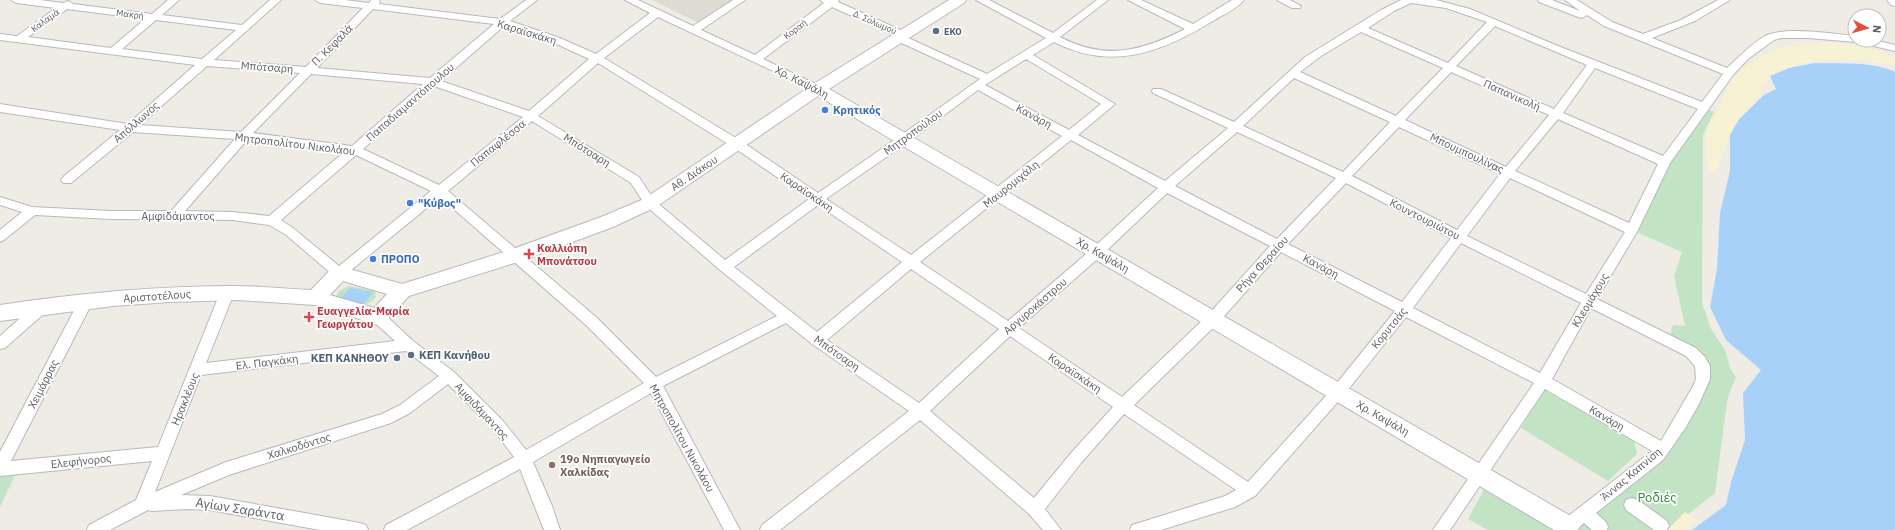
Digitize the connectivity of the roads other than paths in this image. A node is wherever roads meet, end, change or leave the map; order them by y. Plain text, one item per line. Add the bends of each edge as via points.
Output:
1 (16, 0) edge
2 (174, 0) edge
3 (276, 0) edge
4 (320, 0) edge
5 (532, 0) edge
6 (630, 0) edge
7 (740, 0) edge
8 (959, 0) edge
9 (981, 0) edge
10 (1103, 0) edge
11 (1133, 0) edge
12 (1239, 0) edge
13 (1282, 0) edge
14 (1410, 0) edge
15 (1543, 0) edge
16 (1570, 0) edge
17 (1725, 0) edge
18 (1892, 0) edge
19 (830, 1) edge
20 (68, 3) edge
21 (374, 3) edge
22 (1895, 3) edge
23 (1296, 6) dead end
24 (657, 13) junction
25 (154, 17) junction
26 (502, 22) junction
27 (1493, 22) junction
28 (1608, 24) junction
29 (244, 28) junction
30 (1192, 28) junction
31 (1360, 28) junction
32 (694, 30) junction
33 (0, 37) edge
34 (901, 37) junction
35 (1053, 38) junction
36 (1644, 38) junction
37 (1847, 38) edge
38 (18, 40) junction
39 (112, 52) junction
40 (1026, 55) junction
41 (596, 59) junction
42 (756, 59) junction
43 (205, 63) junction
44 (1593, 64) junction
45 (1448, 67) junction
46 (307, 70) junction
47 (1731, 70) junction
48 (1298, 75) junction
49 (433, 82) junction
50 (982, 82) junction
51 (818, 89) junction
52 (1157, 91) dead end
53 (1704, 107) junction
54 (0, 108) edge
55 (1556, 114) junction
56 (531, 116) junction
57 (1398, 120) junction
58 (1236, 127) junction
59 (130, 128) junction
60 (1070, 135) junction
61 (244, 136) junction
62 (904, 139) junction
63 (737, 144) junction
64 (355, 150) junction
65 (1665, 162) junction
66 (1508, 172) junction
67 (1344, 177) junction
68 (67, 180) dead end
69 (1166, 187) junction
70 (439, 190) junction
71 (998, 194) junction
72 (817, 199) junction
73 (0, 201) edge
74 (650, 203) junction
75 (32, 211) junction
76 (174, 216) junction
77 (272, 221) junction
78 (1632, 230) junction
79 (0, 237) edge
80 (1459, 237) junction
81 (1280, 244) junction
82 (1097, 252) junction
83 (514, 256) junction
84 (911, 262) junction
85 (725, 267) junction
86 (340, 273) junction
87 (402, 291) junction
88 (227, 292) junction
89 (314, 298) junction
90 (86, 301) junction
91 (1588, 302) junction
92 (43, 306) junction
93 (1404, 310) junction
94 (0, 313) edge
95 (788, 316) junction
96 (378, 317) junction
97 (1213, 319) junction
98 (1009, 328) junction
99 (817, 340) junction
100 (0, 344) edge
101 (408, 345) junction
102 (1691, 352) joint
103 (196, 370) junction
104 (449, 376) junction
105 (1543, 381) junction
106 (654, 384) junction
107 (1338, 392) junction
108 (1124, 406) junction
109 (920, 411) junction
110 (1663, 450) junction
111 (163, 453) junction
112 (524, 459) junction
113 (0, 468) edge
114 (1479, 474) junction
115 (1249, 491) junction
116 (142, 505) junction
117 (1632, 505) dead end
118 (1035, 509) junction
119 (1573, 523) edge
120 (1661, 526) dead end
121 (1600, 527) dead end
122 (95, 530) edge
123 (360, 530) edge
124 (392, 530) edge
125 (552, 530) edge
126 (732, 530) edge
127 (768, 530) edge
128 (1053, 530) edge
129 (1138, 530) edge
130 (1442, 530) edge

1 - 20 street, Μακρή
2 - 25 street
3 - 29 street, Απόλλωνος
4 - 21 street, Καραϊσκάκη
5 - 26 street, Παπαδιαμαντόπουλου
6 - 24 street, Χρ. Καψάλη
7 - 32 street
8 - 34 street, Αθ. Διάκου
9 - 35 street
10 - 35 street, Μητροπούλου
11 - 30 street
12 - 30 street
13 - 23 street
14 - 27 street via 1427,0 1451,6
14 - 31 street, Αργυροκάστρου via 1390,8
15 - 28 street
16 - 28 street
17 - 36 street via 1710,10 1669,29 1653,32
18 - 22 street
19 - 34 street, Δ. Σολωμού
19 - 42 street, Κοραή
20 - 25 street, Μακρή
20 - 38 street, Καλαμά
21 - 26 street, Καραϊσκάκη
21 - 46 street, Π. Κεφαλά
24 - 32 street, Χρ. Καψάλη
24 - 41 street, Παπαφλέσσα
25 - 29 street, Μακρή
25 - 39 street
26 - 41 street, Καραϊσκάκη via 556,40
26 - 49 street, Παπαδιαμαντόπουλου
27 - 44 street
27 - 45 street, Ρήγα Φεραίου
28 - 36 street
29 - 43 street, Απόλλωνος
30 - 35 street via 1140,51 1114,54 1075,49
31 - 45 street, Παπανικολή
31 - 48 street, Αργυροκάστρου via 1310,57
32 - 42 street, Χρ. Καψάλη
33 - 38 street, Μπότσαρη
34 - 50 street, Κανάρη
34 - 51 street, Αθ. Διάκου
35 - 40 street, Μητροπούλου
36 - 47 street
37 - 47 street, Κλεομάχους via 1780,35 1761,44
38 - 39 street, Μπότσαρη
39 - 43 street, Μπότσαρη
40 - 50 street, Μητροπούλου
40 - 60 street, Μαυρομιχάλη via 1109,104
41 - 56 street, Παπαφλέσσα
41 - 63 street, Καραϊσκάκη
42 - 51 street, Χρ. Καψάλη
43 - 46 street, Μπότσαρη
43 - 59 street, Απόλλωνος
44 - 53 street
44 - 55 street, Κορυτσάς
45 - 55 street, Παπανικολή
45 - 57 street, Ρήγα Φεραίου
46 - 49 street, Μπότσαρη
46 - 61 street, Π. Κεφαλά
47 - 53 street, Κλεομάχους
48 - 57 street, Μπουμπουλίνας
48 - 58 street, Αργυροκάστρου
49 - 56 street, Μπότσαρη
49 - 64 street, Παπαδιαμαντόπουλου
50 - 60 street, Κανάρη
50 - 62 street, Μητροπούλου
51 - 62 street, Χρ. Καψάλη
51 - 63 street, Αθ. Διάκου
52 - 58 street, Κουντουριώτου
53 - 65 street, Κλεομάχους
54 - 59 street, Μητροπολίτου Νικολάου
55 - 65 street, Παπανικολή
55 - 66 street, Κορυτσάς
56 - 70 street, Παπαφλέσσα
56 - 74 street, Μπότσαρη via 635,180
57 - 66 street, Μπουμπουλίνας
57 - 67 street, Ρήγα Φεραίου
58 - 67 street, Κουντουριώτου
58 - 69 street, Αργυροκάστρου
59 - 61 street, Μητροπολίτου Νικολάου
59 - 68 street, Απόλλωνος
60 - 69 street, Κανάρη
60 - 71 street, Μαυρομιχάλη
61 - 64 street, Μητροπολίτου Νικολάου
61 - 76 street, Π. Κεφαλά
62 - 71 street, Χρ. Καψάλη
62 - 72 street, Μητροπούλου
63 - 72 street, Καραϊσκάκη
63 - 74 street, Αθ. Διάκου
64 - 70 street, Μητροπολίτου Νικολάου
64 - 77 street, Παπαδιαμαντόπουλου
65 - 78 street, Κλεομάχους
66 - 78 street, Μπουμπουλίνας
66 - 80 street, Κορυτσάς
67 - 80 street, Κουντουριώτου
67 - 81 street, Ρήγα Φεραίου
69 - 81 street, Κανάρη
69 - 82 street, Αργυροκάστρου
70 - 83 street, Μητροπολίτου Νικολάου
70 - 86 street, Παπαφλέσσα
71 - 82 street, Χρ. Καψάλη
71 - 84 street, Μαυρομιχάλη
72 - 84 street, Καραϊσκάκη
72 - 85 street, Μητροπούλου
73 - 75 street, Αμφιδάμαντος
74 - 83 street, Αθ. Διάκου via 607,222
74 - 85 street, Μπότσαρη
75 - 76 street, Αμφιδάμαντος
75 - 79 street
76 - 77 street, Αμφιδάμαντος via 232,216
77 - 86 street, Αμφιδάμαντος via 289,231
78 - 91 street, Κλεομάχους
80 - 91 street, Κουντουριώτου
80 - 93 street, Κορυτσάς
81 - 93 street, Κανάρη
81 - 97 street, Ρήγα Φεραίου
82 - 97 street, Χρ. Καψάλη
82 - 98 street, Αργυροκάστρου
83 - 87 street, Αθ. Διάκου
83 - 106 street, Μητροπολίτου Νικολάου via 591,321
84 - 98 street, Καραϊσκάκη
84 - 99 street, Μαυρομιχάλη
85 - 95 street, Μπότσαρη
86 - 87 street
86 - 89 street
87 - 96 street
88 - 89 street, Αριστοτέλους
88 - 90 street, Αριστοτέλους
88 - 103 street, Ηρακλέους
89 - 96 street, Αριστοτέλους
90 - 92 street, Αριστοτέλους
90 - 113 street, Χειμάρρας
91 - 102 street, Κουντουριώτου
91 - 105 street, Κλεομάχους
92 - 94 street, Αριστοτέλους
92 - 100 street
93 - 105 street, Κανάρη
93 - 107 street, Κορυτσάς
95 - 99 street, Μπότσαρη
95 - 106 street
96 - 101 street, Αμφιδάμαντος
97 - 107 street, Χρ. Καψάλη
97 - 108 street, Ρήγα Φεραίου
98 - 108 street, Καραϊσκάκη
98 - 109 street, Αργυροκάστρου
99 - 109 street, Μπότσαρη
101 - 103 street, Ελ. Παγκάκη
101 - 104 street, Αμφιδάμαντος
102 - 110 street, Άννας Καπνίση via 1700,360 1705,374 1696,395
103 - 111 street, Ηρακλέους
104 - 112 street, Αμφιδάμαντος via 498,425
104 - 116 street, Χαλκοδόντος via 405,409 386,419 226,469
105 - 110 street, Κανάρη
105 - 114 street, Κλεομάχους
106 - 112 street
106 - 126 street, Μητροπολίτου Νικολάου
107 - 114 street, Χρ. Καψάλη
107 - 115 street, Κορυτσάς
108 - 115 street, Καραϊσκάκη
108 - 118 street, Ρήγα Φεραίου via 1076,458
109 - 118 street, Μπότσαρη
109 - 127 street, Αργυροκάστρου
110 - 119 street, Άννας Καπνίση
111 - 113 street, Ελεφήνορος
111 - 116 street, Ηρακλέους
112 - 124 street
112 - 125 street, Αμφιδάμαντος
114 - 119 street, Χρ. Καψάλη
114 - 130 street, Κλεομάχους
115 - 129 street, Κορυτσάς via 1229,502
116 - 122 street, Χαλκοδόντος
116 - 123 street, Αγίων Σαράντα via 210,503
117 - 120 street
118 - 128 street, Μπότσαρη
119 - 121 street

